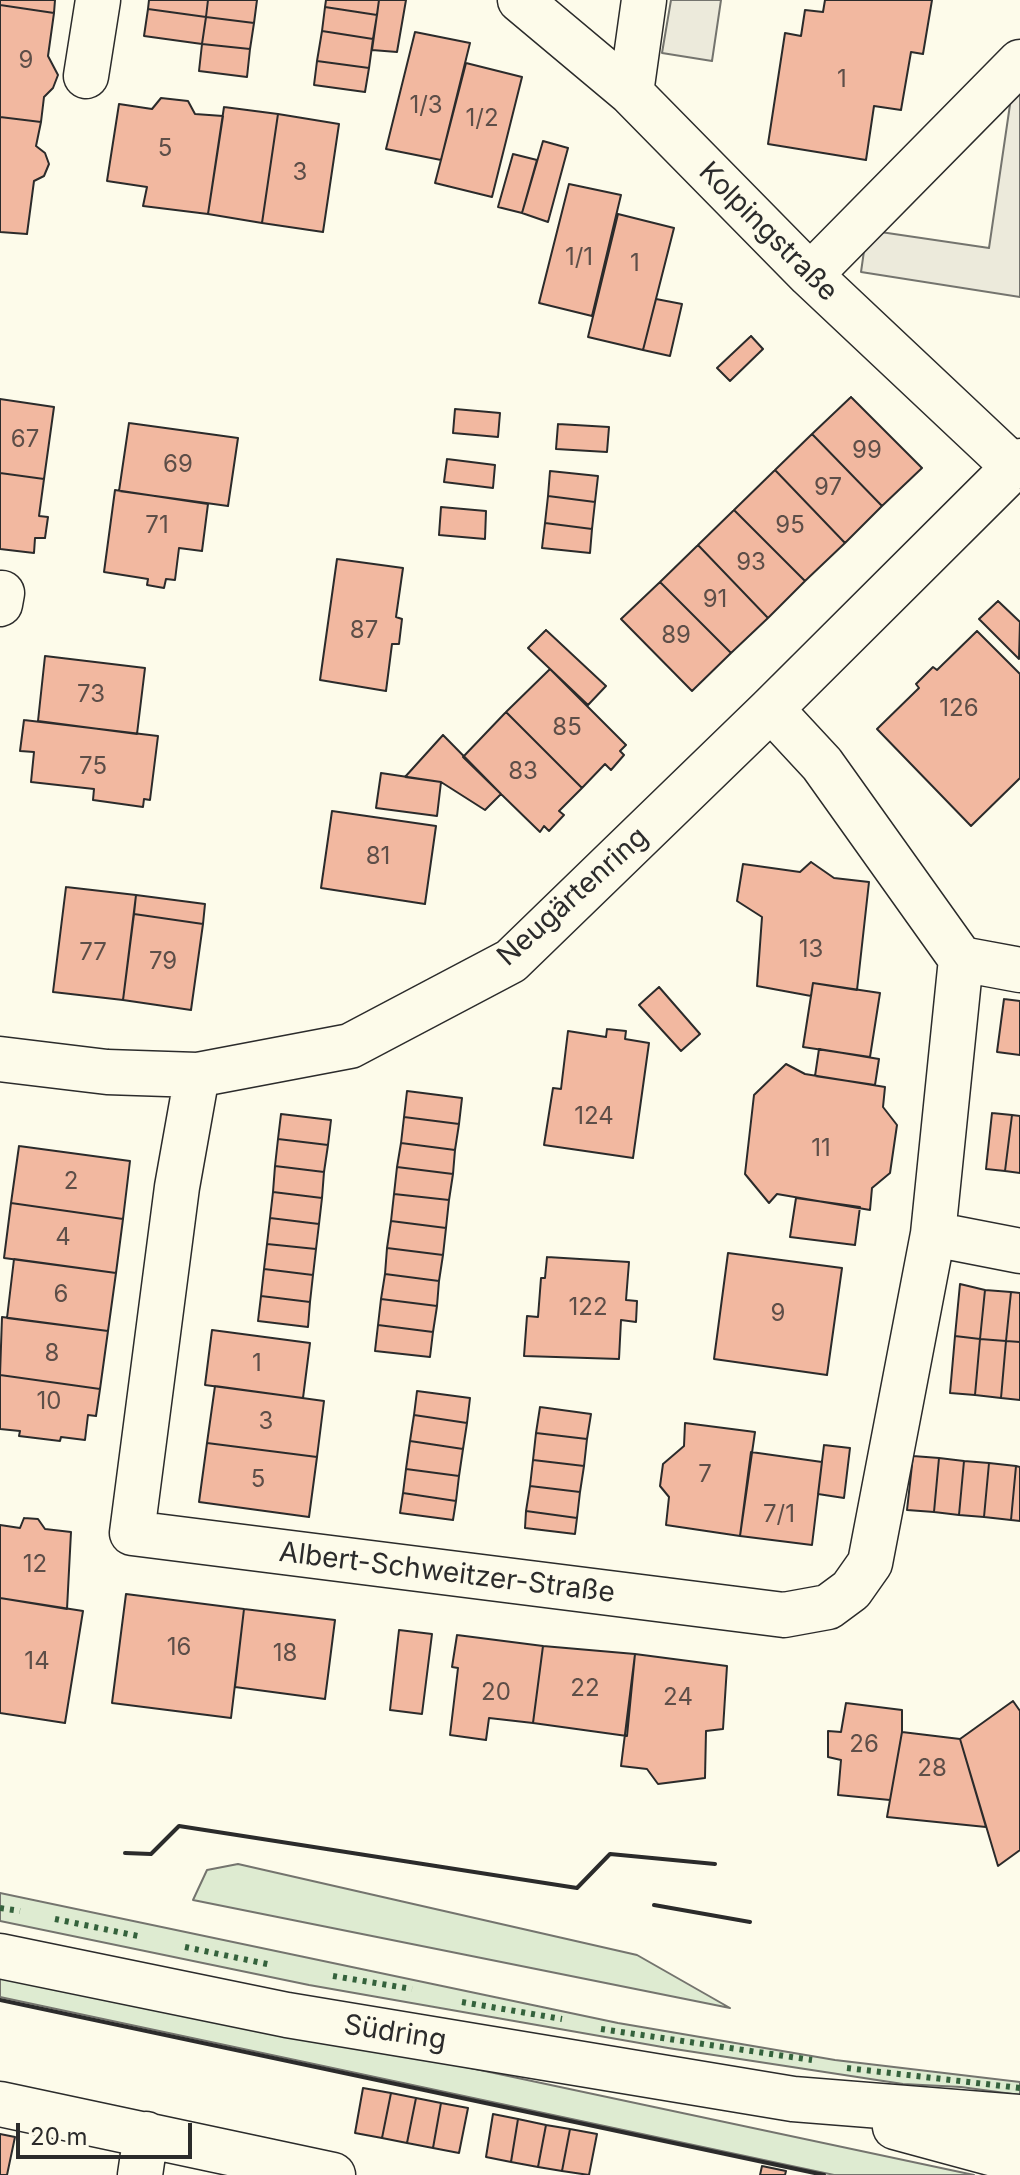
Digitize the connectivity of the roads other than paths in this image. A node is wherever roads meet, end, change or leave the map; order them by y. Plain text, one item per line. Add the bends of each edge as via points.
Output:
1 (98, 0) edge
2 (520, 0) edge
3 (644, 0) edge
4 (1020, 62) edge
5 (86, 76) dead end
6 (631, 93) junction
7 (810, 275) junction
8 (1017, 464) edge
9 (771, 709) junction
10 (961, 959) junction
11 (1020, 970) edge
12 (0, 1059) edge
13 (197, 1075) junction
14 (933, 1234) junction
15 (1020, 1251) edge
16 (0, 1956) edge
17 (793, 2099) junction
18 (0, 2104) edge
19 (1020, 2117) edge
20 (143, 2154) edge
21 (1020, 2161) edge
22 (333, 2175) edge

1 - 5 street
2 - 6 street, Kolpingstraße
3 - 6 street
4 - 7 street
6 - 7 street, Kolpingstraße
7 - 8 street, Kolpingstraße
8 - 9 street, Neugärtenring
9 - 10 street via 822,764
9 - 13 street, Neugärtenring via 511,961 350,1046
10 - 11 street
10 - 14 street, Albert-Schweitzer-Straße
12 - 13 street, Neugärtenring via 107,1072
13 - 14 street, Albert-Schweitzer-Straße via 177,1187 132,1533 784,1615 828,1607 851,1590 870,1563
14 - 15 street
16 - 17 street, Südring via 287,2015
17 - 19 street, Südring
17 - 21 street, Südring
18 - 20 street
20 - 22 street

